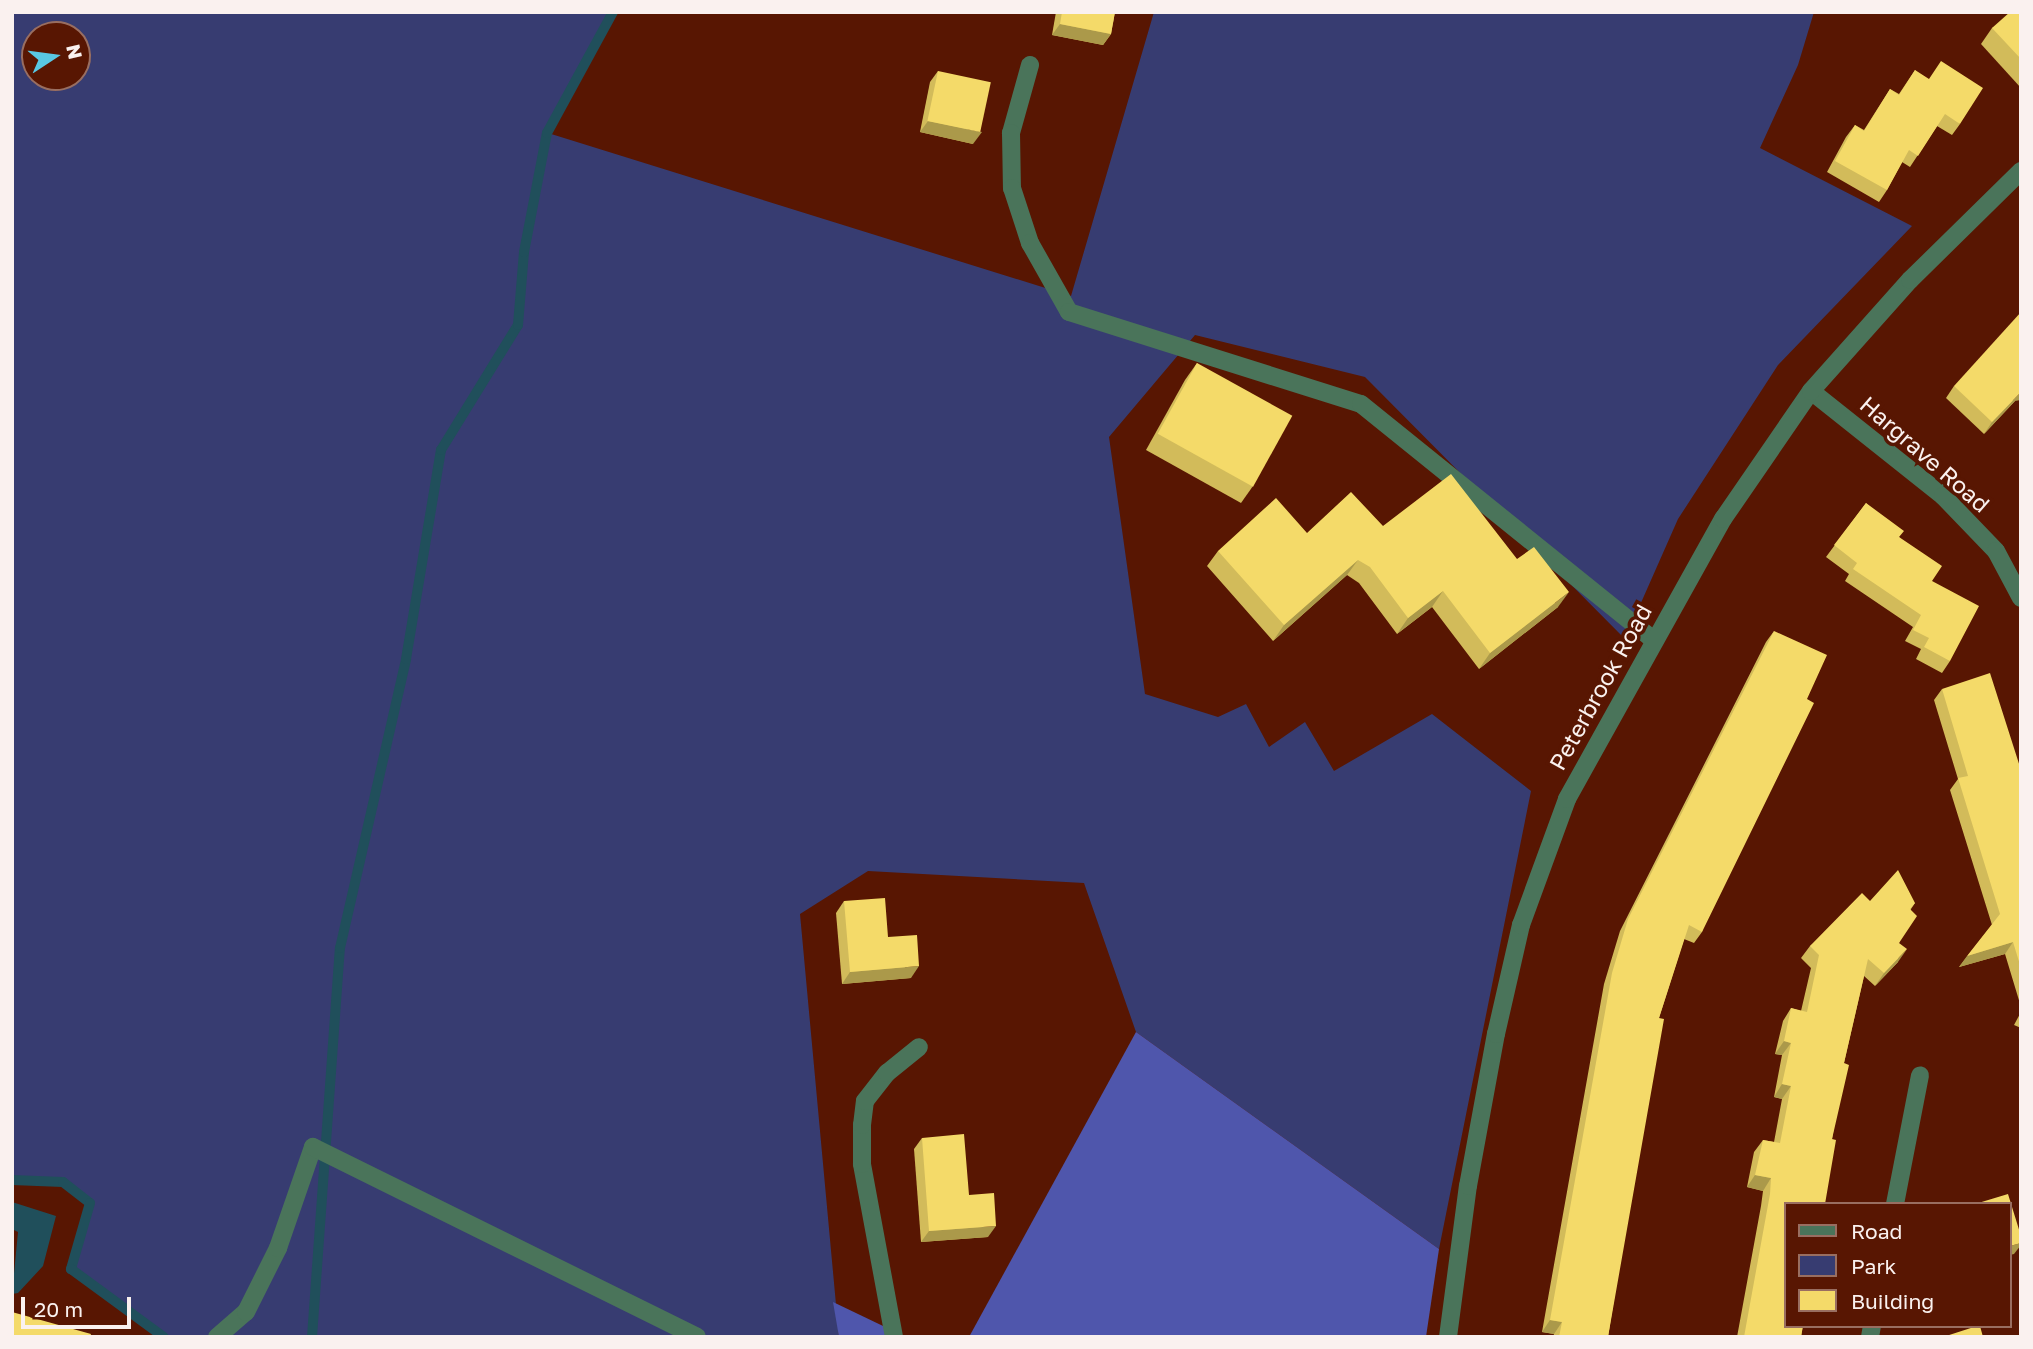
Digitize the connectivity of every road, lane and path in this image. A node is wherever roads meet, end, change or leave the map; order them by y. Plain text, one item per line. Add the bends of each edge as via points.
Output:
1 (1030, 65) dead end
2 (2021, 171) edge
3 (1811, 391) junction
4 (2021, 597) edge
5 (1654, 640) junction
6 (919, 1047) dead end
7 (1920, 1075) dead end
8 (1895, 1202) edge
9 (217, 1337) edge
10 (697, 1337) edge
11 (894, 1337) edge
12 (1448, 1337) edge

1 - 5 street via 1011,133 1012,188 1030,243 1069,312 1361,404
2 - 3 street, Peterbrook Road via 1910,280
3 - 4 street, Hargrave Road via 1943,496 1996,551
3 - 5 street, Peterbrook Road via 1723,519
5 - 12 street, Peterbrook Road via 1567,799 1521,925 1468,1186
6 - 11 street via 887,1073 865,1101 862,1125 862,1164
7 - 8 street
9 - 10 street via 246,1312 278,1248 315,1148

